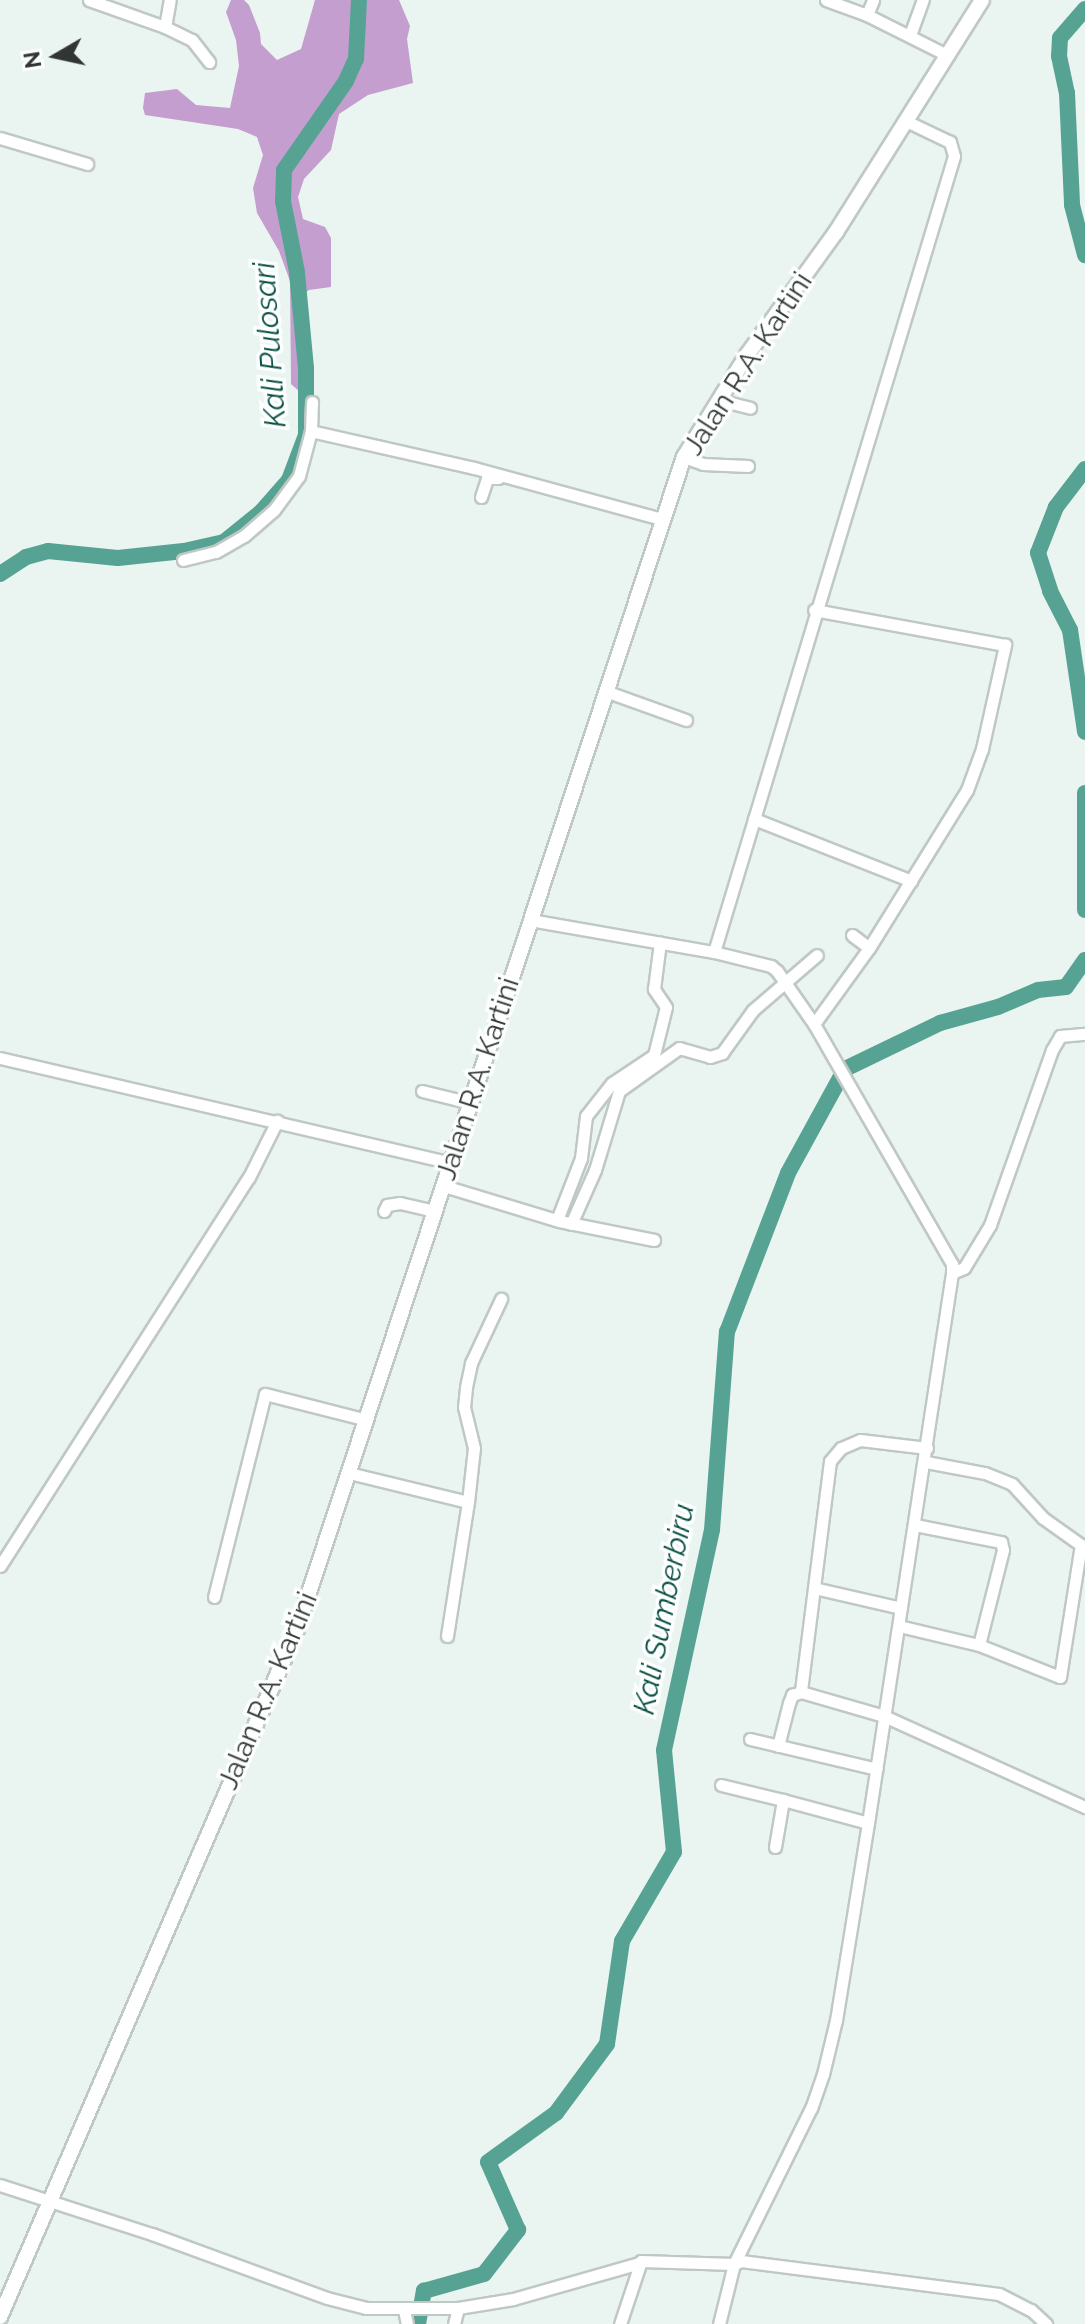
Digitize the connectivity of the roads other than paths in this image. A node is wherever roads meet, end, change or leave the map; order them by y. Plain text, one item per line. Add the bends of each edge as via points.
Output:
1 (89, 0) edge
2 (170, 0) edge
3 (826, 0) edge
4 (873, 0) edge
5 (923, 0) edge
6 (982, 0) edge
7 (867, 15) junction
8 (165, 27) junction
9 (910, 35) junction
10 (947, 55) junction
11 (209, 62) dead end
12 (906, 121) junction
13 (0, 138) edge
14 (87, 164) dead end
15 (719, 400) junction
16 (312, 402) dead end
17 (750, 408) dead end
18 (311, 431) junction
19 (684, 457) junction
20 (748, 466) dead end
21 (481, 497) dead end
22 (662, 520) junction
23 (183, 560) dead end
24 (814, 610) junction
25 (605, 691) junction
26 (686, 720) dead end
27 (754, 819) junction
28 (911, 881) junction
29 (530, 920) junction
30 (852, 935) dead end
31 (660, 942) junction
32 (867, 946) junction
33 (714, 952) junction
34 (817, 955) dead end
35 (784, 979) junction
36 (814, 1024) junction
37 (1085, 1034) edge
38 (0, 1058) edge
39 (616, 1087) junction
40 (422, 1091) dead end
41 (471, 1103) junction
42 (277, 1121) junction
43 (450, 1163) junction
44 (444, 1186) junction
45 (384, 1211) dead end
46 (435, 1211) junction
47 (564, 1222) junction
48 (654, 1240) dead end
49 (952, 1273) junction
50 (501, 1299) dead end
51 (367, 1420) junction
52 (927, 1448) junction
53 (926, 1462) junction
54 (349, 1473) junction
55 (468, 1502) junction
56 (915, 1525) junction
57 (1083, 1546) edge
58 (0, 1566) edge
59 (814, 1588) junction
60 (214, 1597) dead end
61 (901, 1608) junction
62 (899, 1626) junction
63 (447, 1636) dead end
64 (979, 1645) junction
65 (801, 1692) junction
66 (884, 1716) junction
67 (750, 1739) dead end
68 (778, 1746) junction
69 (877, 1769) junction
70 (721, 1785) dead end
71 (783, 1800) junction
72 (1085, 1807) edge
73 (868, 1823) junction
74 (775, 1847) dead end
75 (0, 2185) edge
76 (52, 2200) junction
77 (639, 2263) junction
78 (734, 2264) junction
79 (458, 2308) junction
80 (407, 2310) junction
81 (0, 2317) edge
82 (407, 2324) edge
83 (454, 2324) edge
84 (620, 2324) edge
85 (719, 2324) edge
86 (1046, 2324) edge

1 - 8 street
2 - 8 street
3 - 7 street
4 - 7 street
5 - 9 street
6 - 10 main road, Jalan R.A. Kartini
7 - 9 street
8 - 11 street via 192,40
9 - 10 street
10 - 12 main road, Jalan R.A. Kartini
12 - 15 main road, Jalan R.A. Kartini
12 - 24 street via 950,142 954,156
13 - 14 street
15 - 17 street
15 - 19 main road, Jalan R.A. Kartini
16 - 18 street
18 - 22 street via 474,468
18 - 23 street via 299,476 274,510 216,552
19 - 20 street via 703,464
19 - 22 main road, Jalan R.A. Kartini
21 - 22 street via 492,477
22 - 25 main road, Jalan R.A. Kartini
24 - 27 street
24 - 28 street via 1001,644 975,772
25 - 26 street
25 - 29 main road, Jalan R.A. Kartini
27 - 28 street
27 - 33 street
28 - 32 street
29 - 31 street
29 - 41 main road, Jalan R.A. Kartini
30 - 32 street
31 - 33 street
31 - 39 street via 654,989 666,1007 654,1055
32 - 36 street
33 - 35 street via 771,966
34 - 35 street
35 - 36 street
35 - 39 street via 722,1053 710,1057 679,1048
36 - 49 street via 952,1264
37 - 49 street via 1060,1036 1052,1050 990,1225 964,1268
38 - 42 street
39 - 47 street via 598,1162
39 - 47 street via 582,1124 581,1158
40 - 41 street
41 - 43 main road, Jalan R.A. Kartini
42 - 43 street
42 - 58 street via 249,1177
43 - 44 main road, Jalan R.A. Kartini
44 - 46 main road, Jalan R.A. Kartini
44 - 47 street
45 - 46 street via 387,1205 400,1203
46 - 51 main road, Jalan R.A. Kartini
47 - 48 street
49 - 52 street
50 - 55 street via 471,1363 466,1387 464,1407 474,1448
51 - 54 main road, Jalan R.A. Kartini
51 - 60 street via 265,1394
52 - 53 street
52 - 59 street via 860,1440 833,1456 826,1470
53 - 56 street
53 - 57 street via 1012,1484 1043,1518
54 - 55 street
54 - 76 main road, Jalan R.A. Kartini via 297,1629
55 - 63 street
56 - 61 street
56 - 64 street via 1001,1542
57 - 64 street via 1060,1677
59 - 61 street
59 - 65 street
61 - 62 street
62 - 64 street
62 - 66 street
65 - 66 street
65 - 68 street via 792,1695
66 - 69 street
66 - 72 street
67 - 68 street
68 - 69 street
69 - 73 street
70 - 71 street
71 - 73 street
71 - 74 street
73 - 78 street via 823,2074
75 - 76 street
76 - 80 street via 327,2298 366,2308
76 - 81 main road, Jalan R.A. Kartini
77 - 78 street via 656,2259
77 - 79 street via 549,2291
77 - 84 street
78 - 85 street
78 - 86 street via 999,2294
79 - 80 street
79 - 83 street
80 - 82 street

